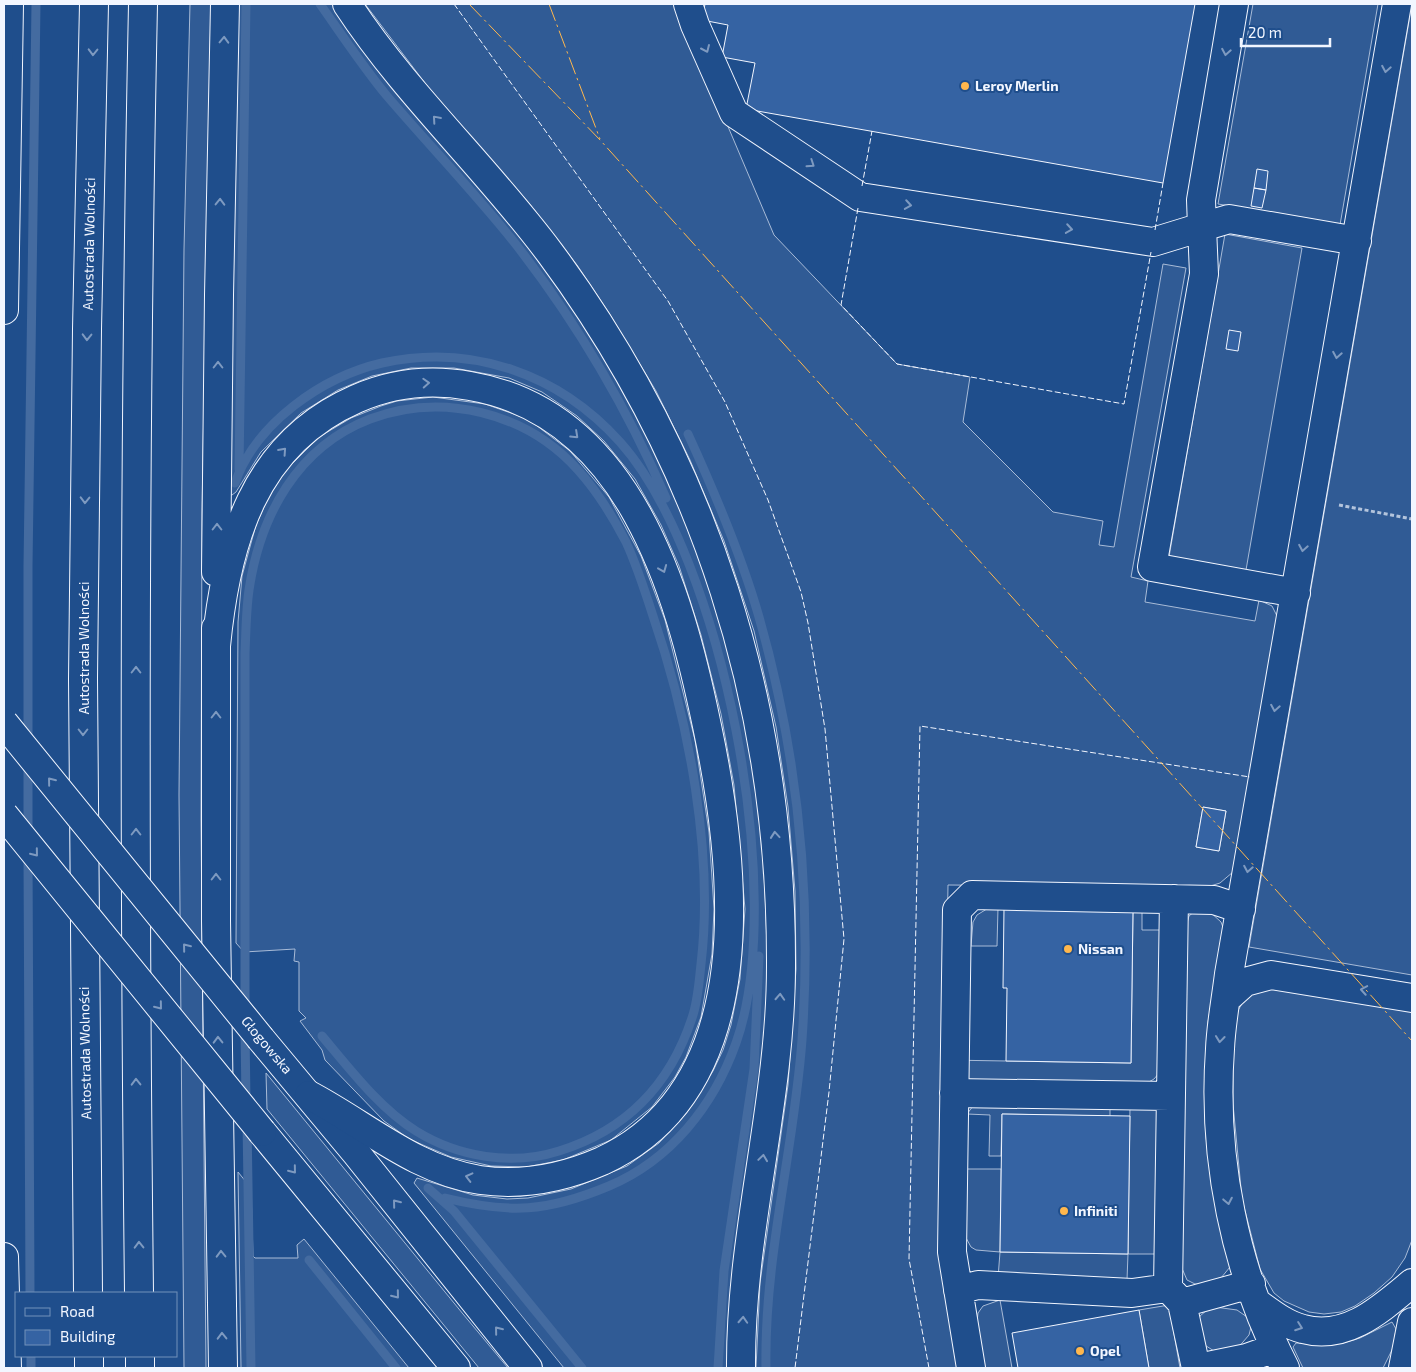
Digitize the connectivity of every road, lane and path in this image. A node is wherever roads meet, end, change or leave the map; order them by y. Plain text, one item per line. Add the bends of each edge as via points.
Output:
1 (9, 4) edge
2 (94, 4) edge
3 (143, 4) edge
4 (224, 4) edge
5 (347, 4) edge
6 (688, 4) edge
7 (1234, 4) edge
8 (1397, 4) edge
9 (4, 59) edge
10 (7, 88) junction
11 (1202, 227) junction
12 (1357, 241) junction
13 (4, 310) edge
14 (1312, 500) junction
15 (1412, 519) edge
16 (1296, 593) junction
17 (216, 646) junction
18 (4, 723) edge
19 (4, 816) edge
20 (1174, 899) junction
21 (1241, 909) junction
22 (1412, 998) edge
23 (1226, 1000) junction
24 (954, 1093) junction
25 (309, 1095) junction
26 (1170, 1096) junction
27 (4, 1257) edge
28 (1412, 1283) edge
29 (958, 1290) junction
30 (88, 1292) edge
31 (139, 1292) edge
32 (1254, 1293) junction
33 (1175, 1295) junction
34 (1412, 1322) edge
35 (1280, 1358) edge
36 (7, 1368) edge
37 (223, 1368) edge
38 (456, 1368) edge
39 (528, 1368) edge
40 (741, 1368) edge
41 (972, 1368) edge
42 (1197, 1368) edge
43 (1403, 1368) edge

1 - 10 main road
2 -> 30 main road, Autostrada Wolności via 83,679
31 -> 3 main road via 136,590
17 -> 4 main road
40 -> 5 main road via 745,1282 776,1058 781,969 779,877 770,784 760,720 739,636 710,546 677,466 639,391 597,320 518,213 416,96
6 -> 11 main road via 734,113 860,197 1153,242
7 -> 11 main road via 1201,200
8 -> 12 main road
9 - 10 main road
10 - 13 main road
11 - 12 main road via 1228,219
11 - 16 main road via 1204,274 1152,567
12 -> 14 main road
14 - 15 path
14 -> 16 main road
16 -> 21 main road
17 -> 25 main road via 222,590 241,523 262,477 283,450 326,414 359,397 394,386 439,382 489,389 535,406 567,428 593,452 630,501 664,571 698,681 724,830 730,909 727,956 722,998 700,1064 676,1102 649,1131 619,1153 584,1169 548,1179 507,1183 476,1180 417,1160
37 -> 17 main road via 216,921
25 -> 18 main road, Głogowska, bridge
19 -> 38 main road, bridge
20 - 21 main road via 1214,900
20 - 24 main road via 972,895 957,910
20 - 26 main road
21 - 23 main road
22 -> 23 main road via 1271,974 1245,982
23 -> 32 main road via 1220,1049 1220,1143 1230,1213
24 - 26 main road
24 - 29 main road via 952,1252
39 -> 25 main road, Głogowska
26 - 33 main road
27 - 36 main road
32 -> 28 main road via 1282,1320 1304,1330 1324,1330 1361,1322
29 - 33 main road via 978,1285
29 - 41 main road
32 - 33 main road
32 - 35 main road
33 - 42 main road
34 - 43 main road
35 - 42 main road via 1247,1358

